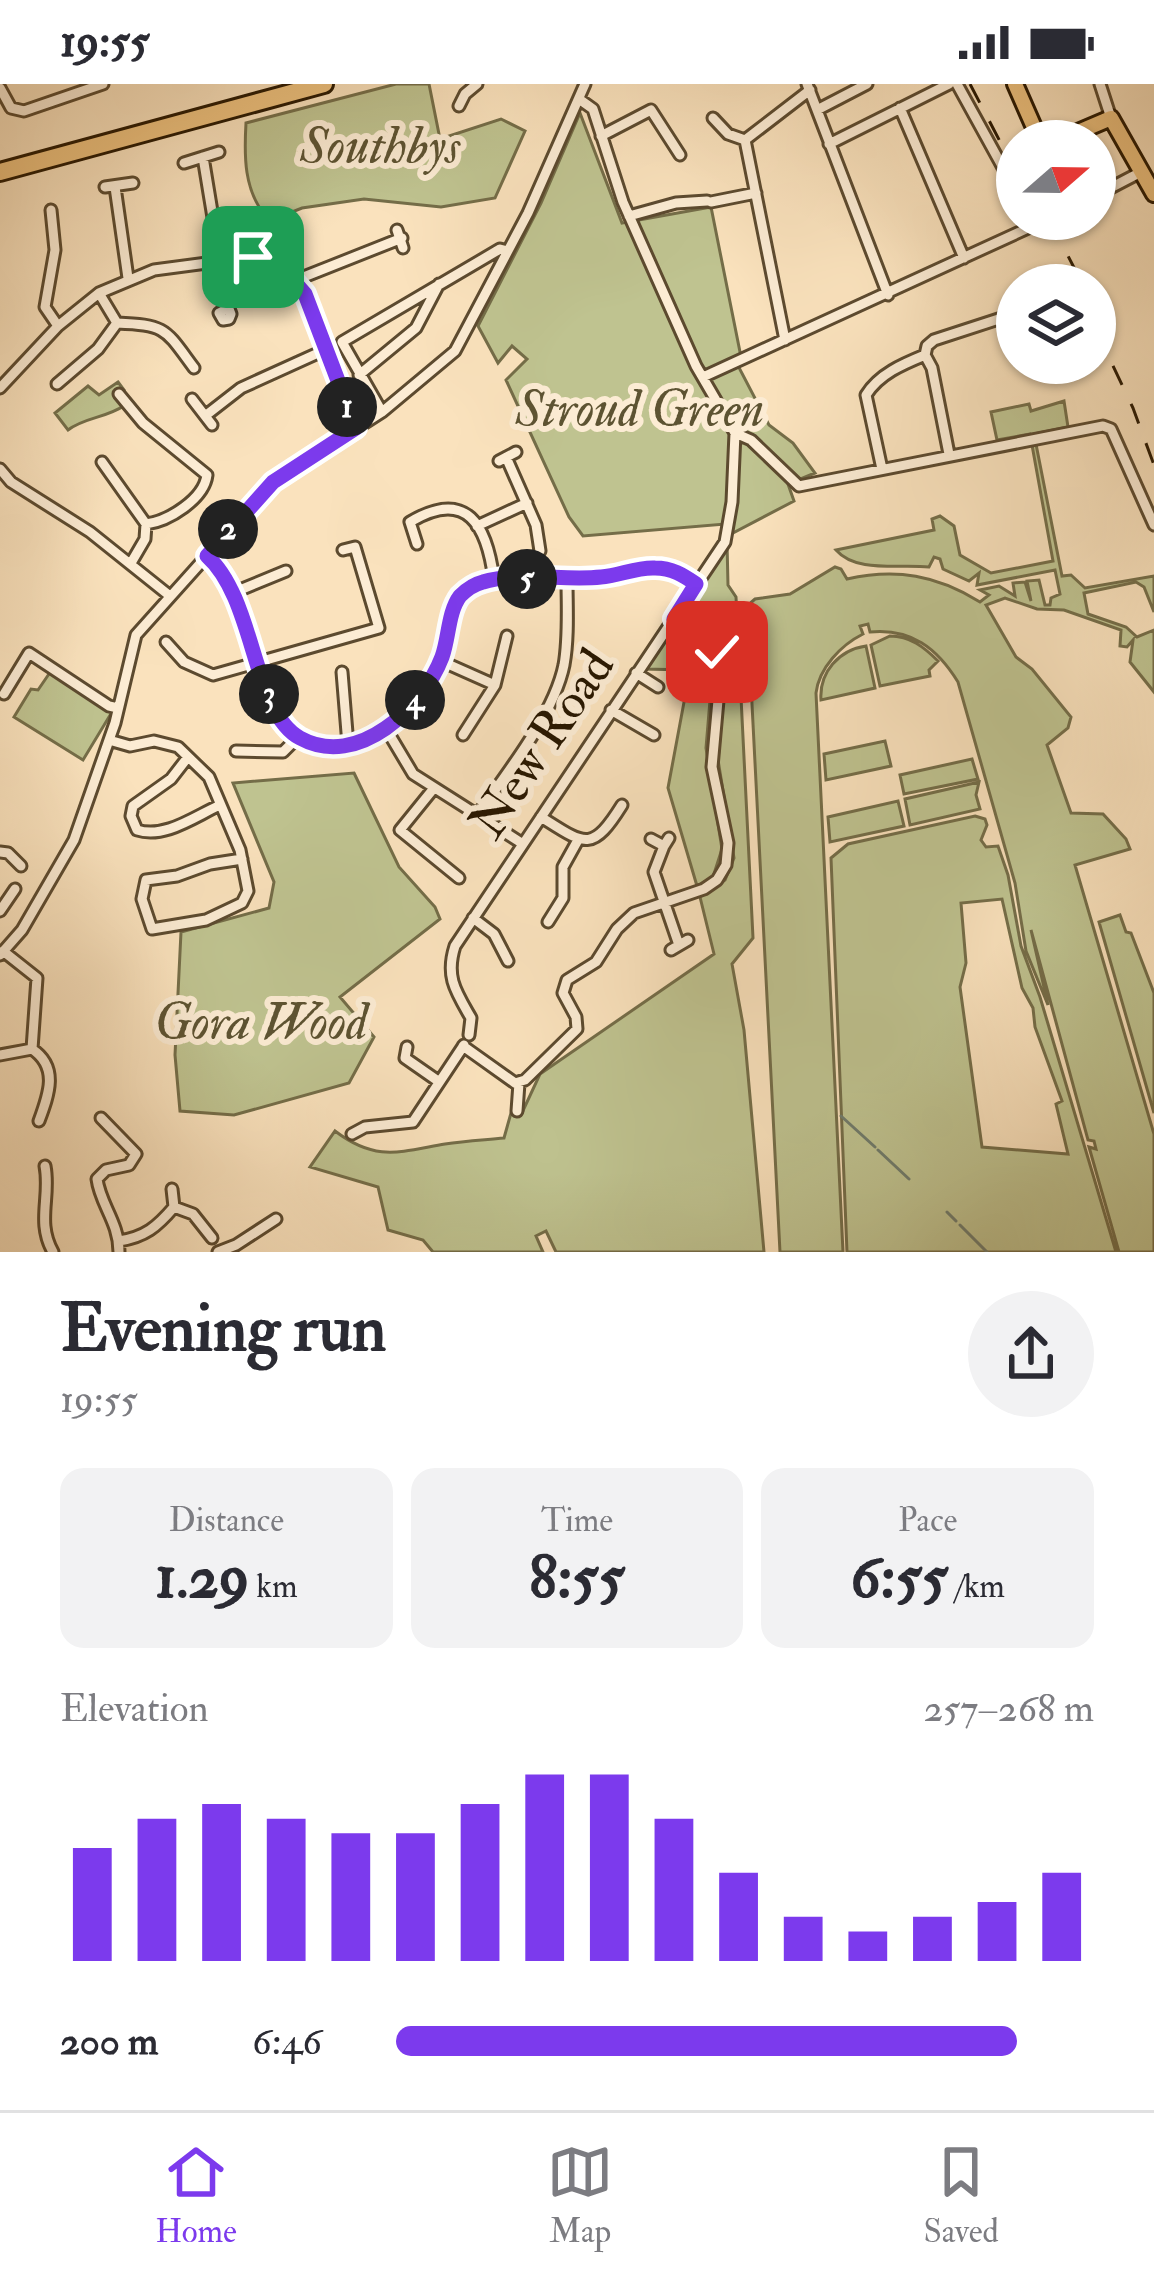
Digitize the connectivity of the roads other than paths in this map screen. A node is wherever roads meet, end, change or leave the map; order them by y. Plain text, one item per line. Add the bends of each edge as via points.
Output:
1 (103, 84) edge
2 (288, 84) edge
3 (324, 84) edge
4 (477, 84) edge
5 (585, 84) edge
6 (866, 84) edge
7 (953, 84) edge
8 (1015, 84) edge
9 (1100, 84) edge
10 (808, 87) edge
11 (0, 88) edge
12 (72, 89) edge
13 (579, 99) junction
14 (459, 106) dead end
15 (900, 109) junction
16 (817, 110) junction
17 (712, 118) dead end
18 (735, 118) dead end
19 (1111, 118) junction
20 (1031, 120) edge
21 (1106, 120) edge
22 (722, 129) junction
23 (601, 136) junction
24 (745, 140) junction
25 (830, 144) junction
26 (218, 152) dead end
27 (680, 154) dead end
28 (203, 157) junction
29 (996, 157) edge
30 (0, 163) edge
31 (184, 163) dead end
32 (0, 172) edge
33 (1146, 172) edge
34 (133, 183) dead end
35 (1116, 186) edge
36 (756, 193) junction
37 (1154, 194) edge
38 (51, 210) dead end
39 (629, 216) junction
40 (400, 238) dead end
41 (1001, 240) edge
42 (508, 251) junction
43 (964, 258) junction
44 (216, 261) junction
45 (128, 278) junction
46 (296, 280) junction
47 (439, 284) junction
48 (99, 293) junction
49 (888, 296) junction
50 (227, 309) dead end
51 (996, 319) edge
52 (117, 323) junction
53 (58, 326) junction
54 (785, 340) junction
55 (326, 349) junction
56 (925, 355) junction
57 (194, 368) dead end
58 (359, 375) junction
59 (703, 376) junction
60 (57, 384) dead end
61 (0, 388) edge
62 (119, 394) dead end
63 (192, 399) dead end
64 (382, 412) junction
65 (356, 428) junction
66 (734, 433) junction
67 (949, 454) junction
68 (507, 456) dead end
69 (102, 462) dead end
70 (0, 469) edge
71 (882, 469) junction
72 (527, 503) junction
73 (146, 524) junction
74 (1154, 525) edge
75 (477, 526) junction
76 (417, 544) dead end
77 (343, 550) dead end
78 (539, 551) dead end
79 (207, 556) junction
80 (131, 563) junction
81 (286, 572) dead end
82 (567, 579) junction
83 (494, 580) junction
84 (696, 584) junction
85 (235, 592) junction
86 (170, 596) junction
87 (674, 619) junction
88 (379, 628) junction
89 (393, 635) dead end
90 (507, 636) dead end
91 (166, 642) dead end
92 (441, 661) junction
93 (259, 664) junction
94 (342, 673) dead end
95 (636, 673) junction
96 (12, 681) junction
97 (495, 685) junction
98 (658, 687) dead end
99 (22, 689) dead end
100 (4, 694) dead end
101 (118, 708) junction
102 (610, 710) junction
103 (385, 728) junction
104 (464, 735) dead end
105 (654, 735) dead end
106 (298, 737) junction
107 (110, 740) junction
108 (348, 745) junction
109 (243, 748) dead end
110 (188, 758) junction
111 (434, 788) junction
112 (622, 805) dead end
113 (218, 806) junction
114 (478, 814) junction
115 (541, 817) junction
116 (651, 839) dead end
117 (578, 840) junction
118 (523, 844) junction
119 (0, 852) edge
120 (242, 860) junction
121 (21, 866) dead end
122 (459, 878) dead end
123 (15, 889) dead end
124 (664, 902) junction
125 (0, 911) edge
126 (473, 918) junction
127 (548, 922) dead end
128 (679, 945) dead end
129 (1, 952) edge
130 (508, 961) dead end
131 (485, 1015) dead end
132 (471, 1018) junction
133 (467, 1040) junction
134 (32, 1048) junction
135 (0, 1055) edge
136 (403, 1055) dead end
137 (438, 1081) junction
138 (519, 1083) junction
139 (517, 1111) dead end
140 (359, 1115) dead end
141 (101, 1118) dead end
142 (39, 1121) dead end
143 (364, 1127) junction
144 (352, 1134) dead end
145 (45, 1166) dead end
146 (47, 1182) junction
147 (34, 1183) dead end
148 (172, 1189) dead end
149 (173, 1207) junction
150 (276, 1219) dead end
151 (42, 1226) junction
152 (28, 1228) dead end
153 (212, 1238) dead end
154 (117, 1249) edge
155 (51, 1251) edge
156 (218, 1252) edge

1 - 12 street
2 - 30 highway
3 - 32 highway
4 - 14 street
5 - 13 street
6 - 16 street
7 - 15 street
7 - 29 street
8 - 20 main road
9 - 19 street
10 - 16 street
10 - 24 street
11 - 12 street via 20,111
13 - 23 street via 592,109
13 - 42 street
15 - 25 street
15 - 43 street
16 - 25 street
17 - 22 street
18 - 22 street
19 - 21 main road
19 - 33 main road
22 - 24 street
23 - 27 street via 651,110
23 - 39 street
24 - 36 street
25 - 49 street
26 - 28 street
28 - 31 street
28 - 44 street
33 - 35 street
33 - 37 main road
34 - 45 street via 110,187
36 - 39 street
36 - 54 street
38 - 53 street via 55,250 45,308
39 - 59 street
40 - 46 street
41 - 43 street
42 - 47 street
42 - 64 street via 455,351
43 - 49 street
44 - 45 street
44 - 46 street via 257,258
44 - 50 street
45 - 48 street
46 - 55 street
47 - 58 street via 416,328
47 - 58 street via 342,342
48 - 52 street
48 - 53 street
49 - 54 street
51 - 56 street via 934,340
52 - 57 street via 160,328
52 - 60 street
53 - 61 street
54 - 59 street
55 - 63 street via 241,388 208,421
55 - 65 street
56 - 67 street
56 - 71 street via 882,374 866,395
58 - 64 street
59 - 66 street
62 - 73 street via 207,475 203,491
64 - 65 street
65 - 79 street via 273,482
66 - 71 street via 799,486
66 - 84 street, New Road via 730,524
67 - 71 street
67 - 74 street via 1107,426
68 - 72 street
69 - 73 street
70 - 80 street
72 - 75 street
72 - 78 street
73 - 80 street
75 - 76 street via 462,509 445,507 410,522
75 - 83 street
77 - 88 street via 355,547
79 - 85 street
79 - 86 street
80 - 86 street
81 - 85 street
82 - 83 street
82 - 84 street via 656,568
82 - 114 street via 559,681
83 - 92 street via 457,600
84 - 87 street, New Road
85 - 93 street
86 - 101 street via 136,635
87 - 95 street, New Road
87 - 124 street via 720,659 712,767 729,851 712,884
88 - 89 street
88 - 93 street
90 - 97 street
91 - 93 street via 184,662 213,674
92 - 97 street
92 - 103 street
93 - 106 street via 276,713
94 - 108 street
95 - 98 street
95 - 102 street, New Road
96 - 99 street
96 - 100 street
96 - 101 street via 29,653
97 - 104 street
101 - 107 street
102 - 105 street
102 - 115 street, New Road
103 - 108 street
103 - 111 street via 408,768
106 - 108 street
106 - 109 street via 283,752
107 - 110 street via 165,742
107 - 129 street via 61,867
110 - 113 street via 209,777
110 - 113 street via 133,806 137,830 173,828
111 - 114 street
111 - 122 street via 397,829
112 - 117 street via 602,835
113 - 120 street
114 - 118 street
115 - 117 street
115 - 118 street, New Road
116 - 124 street via 667,842 654,872
117 - 127 street
118 - 126 street, New Road
119 - 121 street
120 - 120 street via 245,901 206,920 149,926 142,898 149,878
123 - 125 street
124 - 128 street
124 - 138 street via 634,913 596,962 567,980 564,998 577,1029
126 - 130 street via 494,934
126 - 132 street, New Road via 449,964
129 - 134 street via 37,978
131 - 132 street
132 - 133 street
133 - 137 street
133 - 138 street
134 - 135 street
134 - 142 street via 51,1081
136 - 137 street
137 - 143 street via 413,1122
138 - 139 street
140 - 143 street
141 - 154 street via 136,1154 97,1179
143 - 144 street
145 - 146 street
146 - 147 street
146 - 151 street
148 - 149 street
149 - 153 street via 193,1214
149 - 154 street via 151,1232
150 - 156 street
151 - 152 street
151 - 155 street

